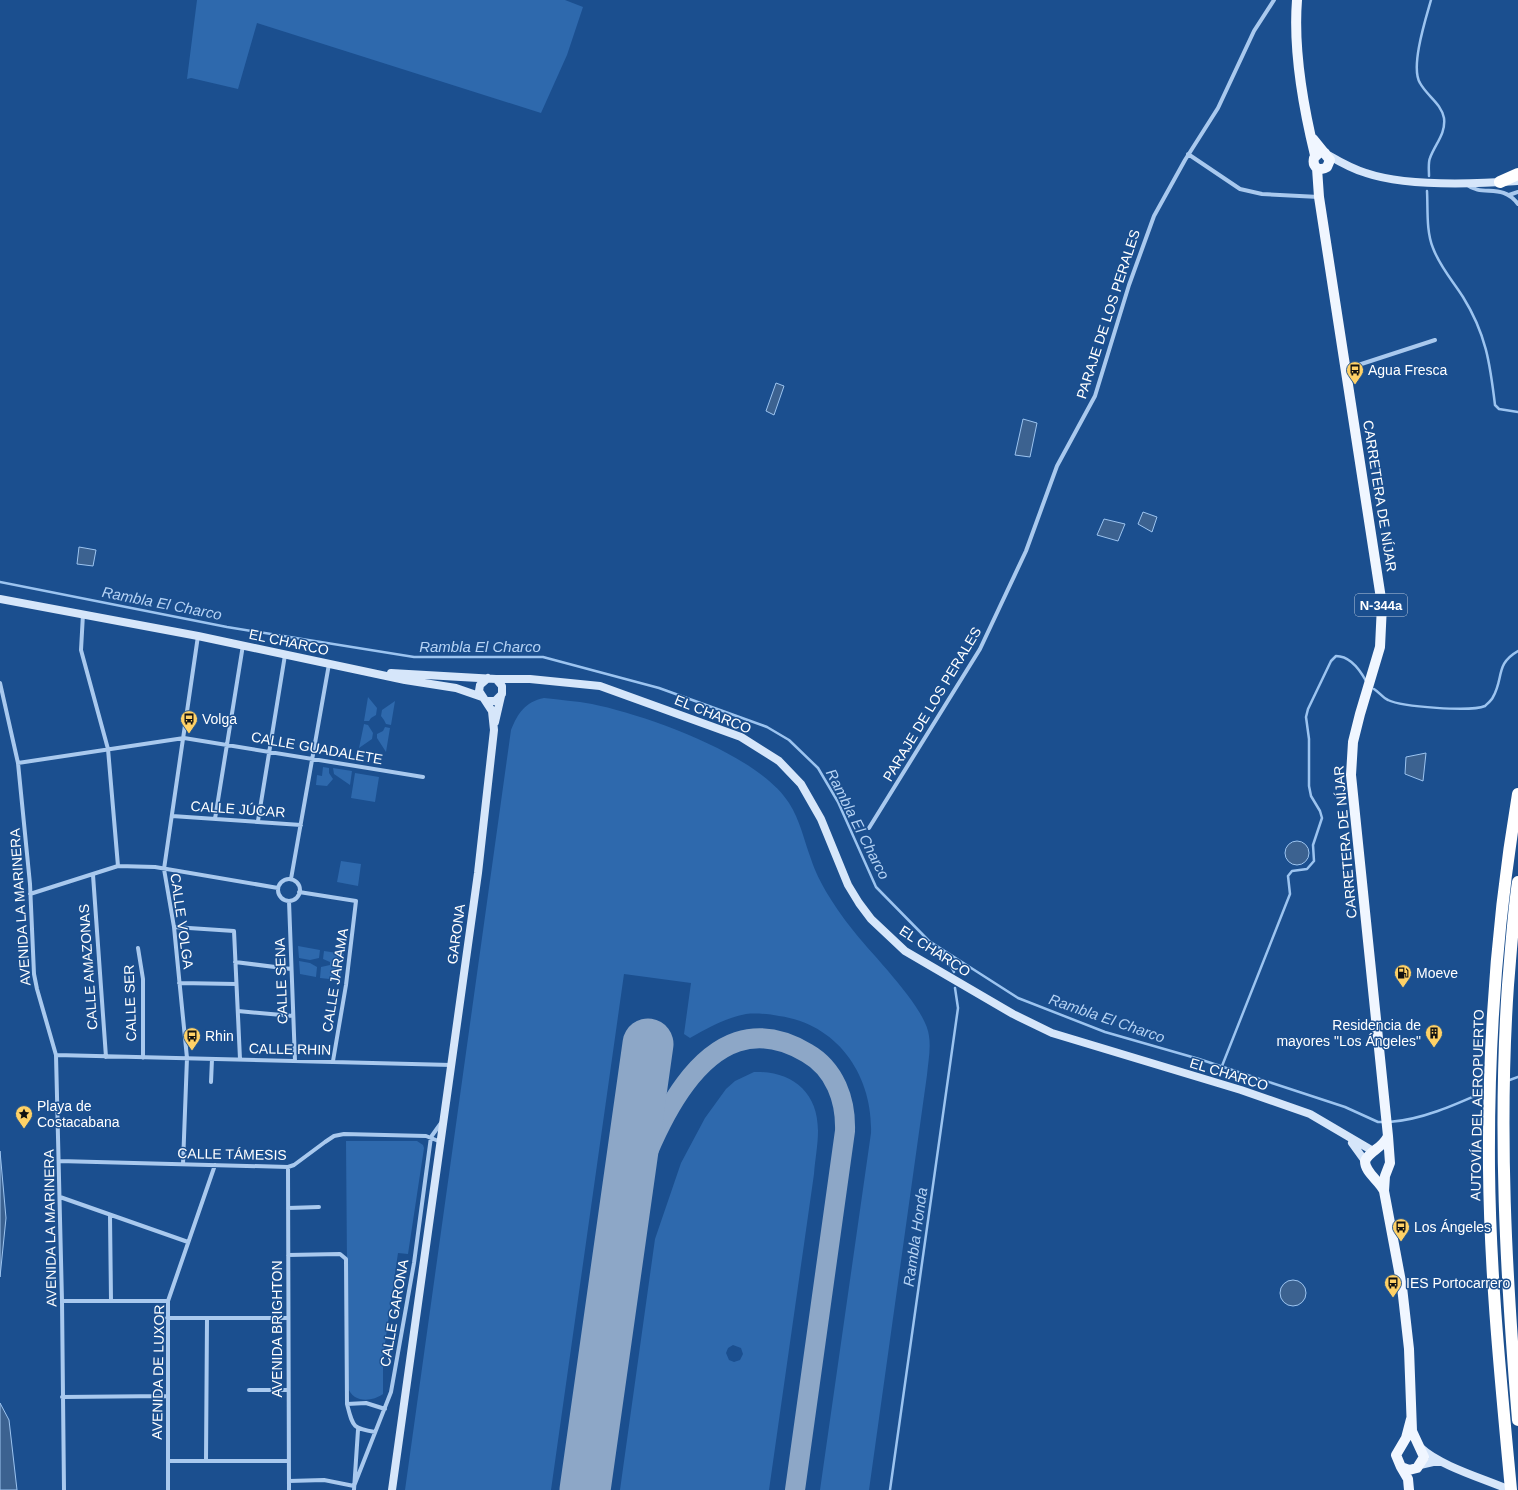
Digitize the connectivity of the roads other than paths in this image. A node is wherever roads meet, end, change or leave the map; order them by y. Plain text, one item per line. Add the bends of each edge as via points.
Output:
1 (1274, 0) edge
2 (1297, 0) edge
3 (1188, 154) junction
4 (1324, 157) junction
5 (1518, 174) edge
6 (1518, 181) edge
7 (1464, 182) junction
8 (1500, 182) junction
9 (1518, 192) edge
10 (1509, 195) junction
11 (1319, 197) junction
12 (1518, 204) edge
13 (1435, 340) dead end
14 (1346, 369) junction
15 (0, 599) edge
16 (83, 613) junction
17 (198, 636) junction
18 (243, 645) junction
19 (285, 654) junction
20 (329, 664) junction
21 (374, 673) junction
22 (492, 679) junction
23 (522, 679) junction
24 (0, 683) edge
25 (502, 693) junction
26 (484, 699) junction
27 (494, 730) junction
28 (184, 738) junction
29 (228, 745) junction
30 (108, 750) junction
31 (269, 751) junction
32 (313, 758) junction
33 (18, 763) junction
34 (423, 777) dead end
35 (1518, 794) edge
36 (172, 816) junction
37 (215, 819) junction
38 (258, 821) junction
39 (301, 825) junction
40 (869, 828) dead end
41 (118, 866) junction
42 (164, 869) junction
43 (93, 875) junction
44 (291, 879) junction
45 (1518, 882) edge
46 (278, 888) junction
47 (300, 892) junction
48 (30, 894) junction
49 (289, 901) junction
50 (174, 927) junction
51 (138, 948) dead end
52 (235, 962) junction
53 (291, 969) junction
54 (179, 983) junction
55 (236, 984) junction
56 (238, 1011) junction
57 (293, 1016) junction
58 (56, 1055) junction
59 (106, 1057) junction
60 (143, 1058) junction
61 (187, 1058) junction
62 (212, 1059) junction
63 (240, 1059) junction
64 (295, 1061) junction
65 (333, 1061) junction
66 (451, 1065) junction
67 (211, 1082) dead end
68 (444, 1117) junction
69 (1388, 1136) junction
70 (431, 1137) junction
71 (1348, 1137) junction
72 (441, 1142) junction
73 (1374, 1151) junction
74 (1388, 1158) junction
75 (59, 1161) junction
76 (1365, 1161) junction
77 (183, 1164) junction
78 (215, 1165) junction
79 (288, 1167) junction
80 (1386, 1172) junction
81 (1372, 1175) junction
82 (1384, 1191) junction
83 (60, 1197) junction
84 (319, 1207) dead end
85 (288, 1208) junction
86 (110, 1216) junction
87 (188, 1242) junction
88 (288, 1255) junction
89 (112, 1300) junction
90 (62, 1301) junction
91 (168, 1301) junction
92 (167, 1318) junction
93 (288, 1318) junction
94 (207, 1319) junction
95 (249, 1390) dead end
96 (288, 1390) junction
97 (167, 1396) junction
98 (62, 1397) junction
99 (346, 1404) junction
100 (385, 1409) junction
101 (1411, 1420) junction
102 (1518, 1420) edge
103 (358, 1430) junction
104 (375, 1432) junction
105 (1402, 1445) junction
106 (1419, 1447) junction
107 (206, 1460) junction
108 (168, 1461) junction
109 (288, 1461) junction
110 (1444, 1462) junction
111 (1419, 1466) junction
112 (1401, 1467) junction
113 (289, 1481) junction
114 (354, 1488) edge
115 (64, 1490) edge
116 (168, 1490) edge
117 (289, 1490) edge
118 (392, 1490) edge
119 (1409, 1490) edge
120 (1511, 1490) edge

1 - 3 street, PARAJE DE LOS PERALES via 1254,31 1218,108
2 - 4 main road via 1299,70 1310,134
3 - 11 street via 1240,189 1262,194
3 - 40 street, PARAJE DE LOS PERALES via 1148,229 1095,396 1057,466 1026,551 980,649
4 - 7 main road via 1367,174 1397,180
4 - 11 main road, CARRETERA DE NÍJAR / N-344a via 1325,169 1317,168
5 - 8 highway
6 - 8 main road
7 - 8 main road
7 - 10 street via 1473,189 1499,191
9 - 10 street
10 - 12 street
11 - 14 main road, CARRETERA DE NÍJAR / N-344a
13 - 14 street
14 - 69 main road, CARRETERA DE NÍJAR / N-344a via 1382,605 1380,647 1353,742 1351,775
15 - 16 main road, EL CHARCO
16 - 17 main road, EL CHARCO
16 - 30 street via 81,650
17 - 18 main road, EL CHARCO
17 - 28 street, CALLE VOLGA
18 - 19 main road, EL CHARCO
18 - 29 street
19 - 20 main road, EL CHARCO
19 - 31 street
20 - 21 main road, EL CHARCO
20 - 32 street
21 - 22 main road, EL CHARCO
21 - 26 main road, EL CHARCO via 456,688
22 - 23 main road, EL CHARCO
22 - 25 main road via 500,683
22 - 26 main road via 482,682 479,688
23 - 25 main road via 512,683
23 - 71 main road, EL CHARCO via 600,686 747,741 779,761 801,784 821,819 848,885 859,903 871,919 905,951 1013,1014 1052,1033 1297,1109 1321,1119
24 - 33 street, AVENIDA LA MARINERA
25 - 26 main road via 495,701
25 - 27 main road
26 - 27 main road via 492,712
27 - 66 main road, GARONA via 479,865
28 - 29 street, CALLE GUADALETE
28 - 30 street, CALLE GUADALETE
28 - 36 street, CALLE VOLGA
29 - 31 street, CALLE GUADALETE
29 - 37 street
30 - 33 street, CALLE GUADALETE
30 - 41 street
31 - 32 street, CALLE GUADALETE
31 - 38 street
32 - 34 street, CALLE GUADALETE
32 - 39 street
33 - 48 street, AVENIDA LA MARINERA
35 - 120 highway, AUTOVÍA DEL AEROPUERTO via 1499,928 1489,1101 1495,1313
36 - 37 street, CALLE JÚCAR
36 - 42 street, CALLE VOLGA
37 - 38 street, CALLE JÚCAR
38 - 39 street, CALLE JÚCAR
39 - 44 street
41 - 42 street via 139,865
41 - 43 street
42 - 46 street
42 - 50 street, CALLE VOLGA
43 - 48 street
43 - 59 street, CALLE AMAZONAS
44 - 46 street via 284,880
44 - 47 street via 297,883
45 - 102 highway, AUTOVÍA DEL AEROPUERTO via 1510,954 1503,1070 1504,1224
46 - 49 street via 281,898
47 - 49 street via 296,898
47 - 65 street, CALLE JARAMA via 356,901
48 - 58 street, AVENIDA LA MARINERA via 34,974
49 - 53 street, CALLE SENA
50 - 52 street via 234,931
50 - 54 street, CALLE VOLGA
51 - 60 street, CALLE SER via 142,979
52 - 53 street
52 - 55 street
53 - 57 street, CALLE SENA
54 - 55 street
54 - 61 street, CALLE VOLGA
55 - 56 street
56 - 57 street
56 - 63 street
57 - 64 street, CALLE SENA
58 - 59 street, CALLE RHIN
58 - 75 street, AVENIDA LA MARINERA
59 - 60 street, CALLE RHIN
60 - 61 street, CALLE RHIN
61 - 62 street, CALLE RHIN
61 - 77 street, CALLE VOLGA
62 - 63 street, CALLE RHIN
62 - 67 street
63 - 64 street, CALLE RHIN
64 - 65 street, CALLE RHIN
65 - 66 street, CALLE RHIN
66 - 68 main road, GARONA
68 - 70 street
68 - 72 main road, GARONA
69 - 73 main road via 1384,1144
69 - 74 main road, CARRETERA DE NÍJAR / N-344a
70 - 72 street, CALLE TÁMESIS
70 - 79 street, CALLE TÁMESIS via 344,1134 334,1136 294,1166
70 - 100 street, CALLE GARONA via 414,1263 391,1392
71 - 73 main road, EL CHARCO
71 - 76 main road
72 - 118 main road, GARONA
73 - 74 main road via 1383,1152
73 - 76 main road
74 - 80 main road, CARRETERA DE NÍJAR / N-344a via 1390,1167
75 - 77 street, CALLE TÁMESIS
75 - 83 street, AVENIDA LA MARINERA
76 - 81 main road, CARRETERA DE NÍJAR / N-344a
77 - 78 street, CALLE TÁMESIS
78 - 79 street, CALLE TÁMESIS
78 - 87 street, AVENIDA DE LUXOR
79 - 85 street, AVENIDA BRIGHTON
80 - 81 main road
80 - 82 main road, CARRETERA DE NÍJAR / N-344a
81 - 82 main road, CARRETERA DE NÍJAR / N-344a
82 - 101 main road, CARRETERA DE NÍJAR / N-344a via 1402,1287 1409,1349
83 - 86 street
83 - 90 street, AVENIDA LA MARINERA
84 - 85 street
85 - 88 street, AVENIDA BRIGHTON
86 - 87 street
86 - 89 street
87 - 91 street, AVENIDA DE LUXOR
88 - 93 street, AVENIDA BRIGHTON
88 - 99 street via 340,1254 346,1259
89 - 90 street
89 - 91 street
90 - 98 street, AVENIDA LA MARINERA
91 - 92 street, AVENIDA DE LUXOR
92 - 94 street
92 - 97 street, AVENIDA DE LUXOR
93 - 94 street
93 - 96 street, AVENIDA BRIGHTON
94 - 107 street
95 - 96 street
96 - 109 street, AVENIDA BRIGHTON
97 - 98 street
97 - 108 street, AVENIDA DE LUXOR
98 - 115 street, AVENIDA LA MARINERA
99 - 100 street via 366,1403
99 - 103 street via 352,1422
100 - 104 street, CALLE GARONA
101 - 105 main road, CARRETERA DE NÍJAR / N-344a
101 - 106 main road, CARRETERA DE NÍJAR / N-344a via 1413,1434
103 - 104 street
103 - 114 street
104 - 114 street, CALLE GARONA
105 - 106 main road via 1408,1443
105 - 112 main road, CARRETERA DE NÍJAR / N-344a via 1396,1455
106 - 110 main road
106 - 111 main road, CARRETERA DE NÍJAR / N-344a via 1424,1457
107 - 108 street
107 - 109 street
108 - 116 street, AVENIDA DE LUXOR
109 - 113 street, AVENIDA BRIGHTON
110 - 111 main road
110 - 120 main road
111 - 112 main road via 1409,1470
111 - 119 main road, CARRETERA DE NÍJAR / N-344a
112 - 119 main road, CARRETERA DE NÍJAR / N-344a via 1408,1480
113 - 114 street via 324,1480
113 - 117 street, AVENIDA BRIGHTON

